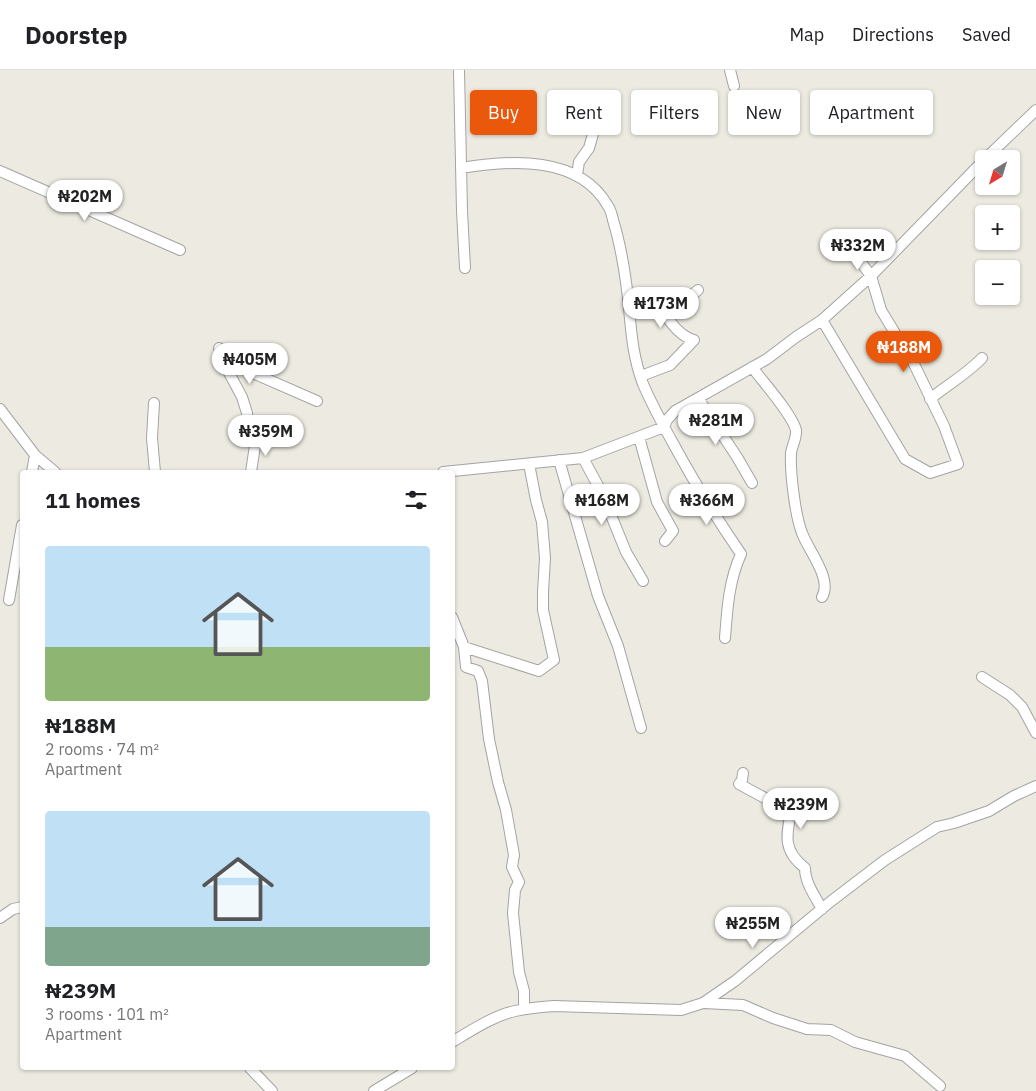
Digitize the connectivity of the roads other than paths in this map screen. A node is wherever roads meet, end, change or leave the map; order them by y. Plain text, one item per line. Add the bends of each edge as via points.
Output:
1 (459, 70) edge
2 (730, 70) edge
3 (734, 86) dead end
4 (1036, 110) edge
5 (593, 135) edge
6 (994, 150) edge
7 (460, 168) junction
8 (975, 168) edge
9 (0, 171) edge
10 (577, 175) junction
11 (180, 250) dead end
12 (860, 261) dead end
13 (465, 268) dead end
14 (871, 276) junction
15 (698, 290) dead end
16 (641, 293) junction
17 (628, 299) junction
18 (822, 320) junction
19 (220, 348) dead end
20 (982, 358) dead end
21 (230, 362) junction
22 (752, 368) junction
23 (641, 376) junction
24 (698, 398) junction
25 (930, 399) junction
26 (317, 401) dead end
27 (154, 403) dead end
28 (0, 409) edge
29 (664, 427) junction
30 (639, 437) junction
31 (35, 455) junction
32 (584, 458) junction
33 (559, 460) junction
34 (529, 464) junction
35 (32, 470) edge
36 (53, 470) edge
37 (155, 470) edge
38 (251, 470) edge
39 (455, 471) edge
40 (752, 483) dead end
41 (20, 536) edge
42 (665, 541) dead end
43 (643, 581) dead end
44 (822, 596) dead end
45 (9, 600) dead end
46 (455, 624) edge
47 (725, 638) dead end
48 (464, 647) junction
49 (982, 677) dead end
50 (641, 728) dead end
51 (1036, 733) edge
52 (743, 773) dead end
53 (1036, 786) edge
54 (20, 908) edge
55 (822, 909) junction
56 (0, 918) edge
57 (703, 1003) junction
58 (524, 1009) junction
59 (455, 1040) edge
60 (252, 1070) edge
61 (409, 1070) edge
62 (940, 1086) dead end
63 (272, 1091) edge
64 (374, 1091) edge

1 - 7 street
2 - 3 street
4 - 6 street
5 - 10 street via 589,148 579,162
7 - 10 street via 529,164 556,167
7 - 13 street
8 - 14 street
9 - 11 street
10 - 17 street via 594,188 608,206 618,234
12 - 14 street
14 - 18 street
14 - 25 street via 882,310
15 - 16 street via 694,295 682,298
16 - 17 street
16 - 23 street via 654,302 679,331 694,340 670,365
17 - 23 street via 632,347
18 - 22 street
18 - 25 street via 905,459 930,473 958,464
19 - 21 street
20 - 25 street via 970,371
21 - 26 street
21 - 38 street via 228,371 242,398 248,426 256,439
22 - 24 street
22 - 44 street via 792,420 796,432 791,452 792,476 802,533 824,581 826,591
23 - 29 street
24 - 29 street via 675,411
24 - 40 street
27 - 37 street
28 - 31 street
29 - 30 street
29 - 47 street via 695,484 741,554 735,566 726,613
30 - 32 street
30 - 42 street via 657,502 672,531
31 - 35 street
31 - 36 street
32 - 33 street
32 - 43 street via 626,552
33 - 34 street
33 - 50 street
34 - 39 street
34 - 48 street via 542,522 545,558 542,592 554,660 539,671
41 - 45 street
46 - 48 street
48 - 58 street via 466,667 478,671 482,681 489,739 514,855 512,867 519,882 513,913
49 - 51 street via 1022,707
52 - 55 street via 739,784 791,812 786,838 795,860 805,868 811,889
53 - 55 street via 989,811 926,833
54 - 56 street
55 - 57 street via 735,981
57 - 58 street via 681,1010 554,1006
57 - 62 street via 743,1005 807,1029 831,1030 855,1042 905,1056
58 - 59 street via 513,1011
60 - 63 street
61 - 64 street

